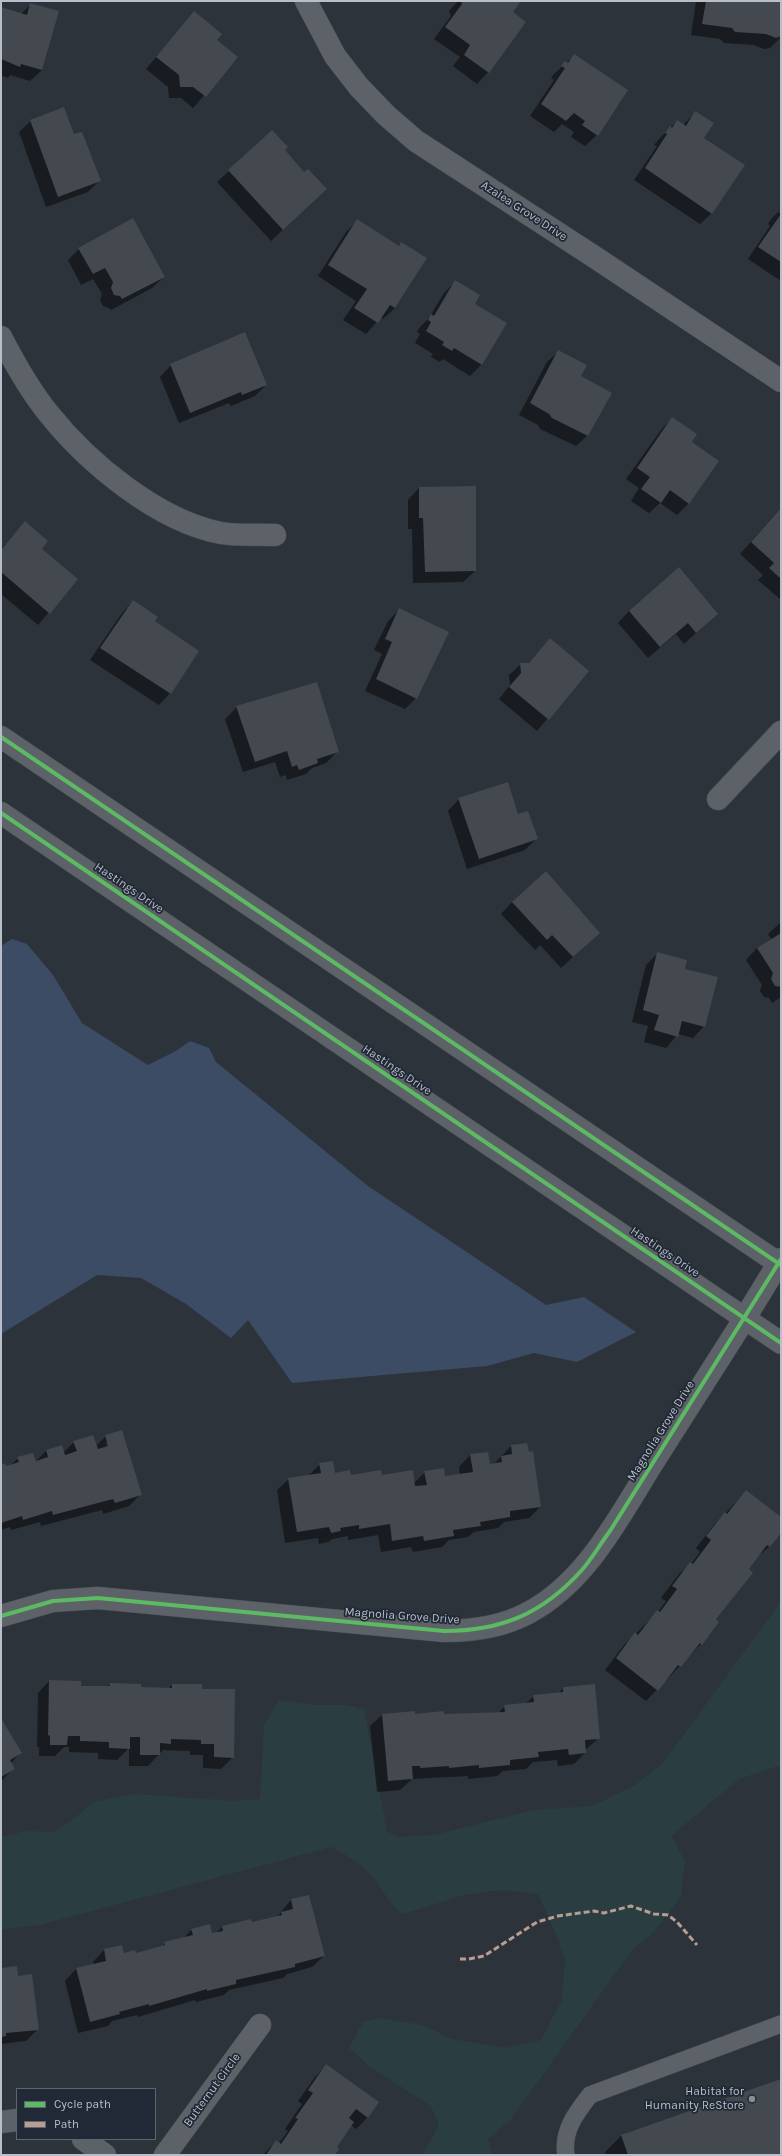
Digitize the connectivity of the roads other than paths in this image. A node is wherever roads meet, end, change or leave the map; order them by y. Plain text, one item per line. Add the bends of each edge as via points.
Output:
1 (306, 1) edge
2 (1, 337) edge
3 (781, 381) edge
4 (275, 535) dead end
5 (781, 732) edge
6 (1, 737) edge
7 (718, 799) dead end
8 (1, 813) edge
9 (780, 1263) edge
10 (745, 1318) junction
11 (781, 1343) edge
12 (1, 1616) edge
13 (781, 2024) edge
14 (260, 2025) dead end
15 (16, 2120) edge
16 (1, 2122) edge
17 (84, 2140) edge
18 (105, 2155) edge
19 (164, 2155) edge
20 (566, 2155) edge

1 - 3 street, Azalea Grove Drive via 335,56 359,87 386,115 416,140
2 - 4 street via 17,369 49,414 86,454 129,490 176,518 221,533
5 - 7 street
6 - 9 street
8 - 10 street, Hastings Drive
9 - 10 street, Magnolia Grove Drive
10 - 11 street, Hastings Drive
10 - 12 street, Magnolia Grove Drive via 610,1531 582,1570 557,1593 529,1613 501,1625 465,1631 444,1630 98,1598 53,1602
13 - 20 lane via 590,2095 572,2120 565,2146
14 - 19 street, Butternut Circle
15 - 16 street
17 - 18 street

